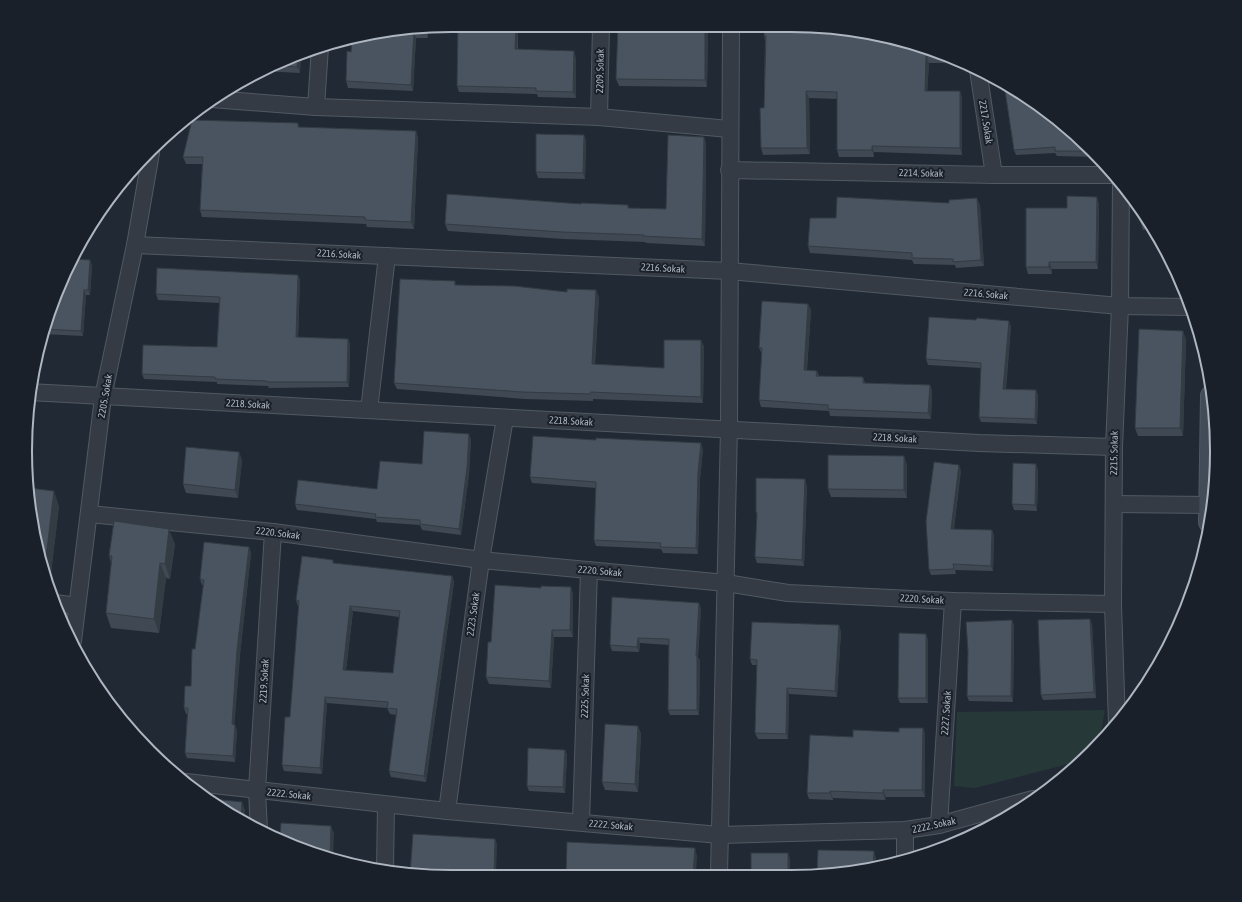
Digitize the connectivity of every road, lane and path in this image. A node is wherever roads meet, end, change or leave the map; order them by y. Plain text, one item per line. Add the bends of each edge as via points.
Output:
1 (601, 32) edge
2 (731, 32) edge
3 (320, 53) edge
4 (979, 77) edge
5 (223, 100) edge
6 (316, 107) junction
7 (599, 117) junction
8 (729, 129) junction
9 (149, 162) edge
10 (729, 170) junction
11 (994, 175) junction
12 (1106, 175) edge
13 (1121, 193) edge
14 (135, 245) junction
15 (387, 256) junction
16 (729, 272) junction
17 (1120, 306) junction
18 (1184, 307) edge
19 (37, 393) edge
20 (103, 397) junction
21 (369, 410) junction
22 (505, 418) junction
23 (729, 428) junction
24 (1114, 447) junction
25 (1114, 504) junction
26 (1205, 513) edge
27 (89, 514) junction
28 (273, 532) junction
29 (481, 560) junction
30 (589, 570) junction
31 (726, 583) junction
32 (953, 600) junction
33 (61, 604) edge
34 (1113, 604) junction
35 (77, 606) junction
36 (74, 633) edge
37 (1117, 714) edge
38 (196, 783) edge
39 (257, 790) junction
40 (1017, 803) edge
41 (386, 805) junction
42 (447, 811) junction
43 (582, 822) junction
44 (259, 823) edge
45 (939, 825) junction
46 (905, 830) junction
47 (720, 835) junction
48 (905, 854) edge
49 (385, 864) edge
50 (720, 870) edge

1 - 7 street, 2209. Sokak
2 - 8 street
3 - 6 street
4 - 11 street, 2217. Sokak
5 - 6 street
6 - 7 street
7 - 8 street
8 - 10 street
9 - 14 street, 2205. Sokak
10 - 11 street, 2214. Sokak
10 - 16 street
11 - 12 street, 2214. Sokak
13 - 17 street, 2215. Sokak
14 - 15 street, 2216. Sokak
14 - 20 street, 2205. Sokak
15 - 16 street, 2216. Sokak
15 - 21 street
16 - 17 street, 2216. Sokak
16 - 23 street
17 - 18 street, 2216. Sokak
17 - 24 street, 2215. Sokak
19 - 20 street, 2218. Sokak
20 - 21 street, 2218. Sokak
20 - 27 street, 2205. Sokak
21 - 22 street, 2218. Sokak
22 - 23 street, 2218. Sokak
22 - 29 street, 2223. Sokak
23 - 24 street, 2218. Sokak via 979,443
23 - 31 street
24 - 25 street, 2215. Sokak
25 - 26 street
25 - 34 street, 2215. Sokak
27 - 28 street, 2220. Sokak
27 - 35 street, 2205. Sokak
28 - 29 street, 2220. Sokak
28 - 39 street, 2219. Sokak
29 - 30 street, 2220. Sokak
29 - 42 street, 2223. Sokak
30 - 31 street, 2220. Sokak
30 - 43 street, 2225. Sokak
31 - 32 street, 2220. Sokak via 788,593
31 - 47 street
32 - 34 street, 2220. Sokak
32 - 45 street, 2227. Sokak
33 - 35 street
34 - 37 street, 2215. Sokak
35 - 36 street, 2205. Sokak
38 - 39 street, 2222. Sokak
39 - 41 street, 2222. Sokak
39 - 44 street, 2219. Sokak
40 - 45 street, 2222. Sokak
41 - 42 street, 2222. Sokak
41 - 49 street
42 - 43 street, 2222. Sokak
43 - 47 street, 2222. Sokak
45 - 46 street, 2222. Sokak
46 - 47 street, 2222. Sokak
46 - 48 street
47 - 50 street

